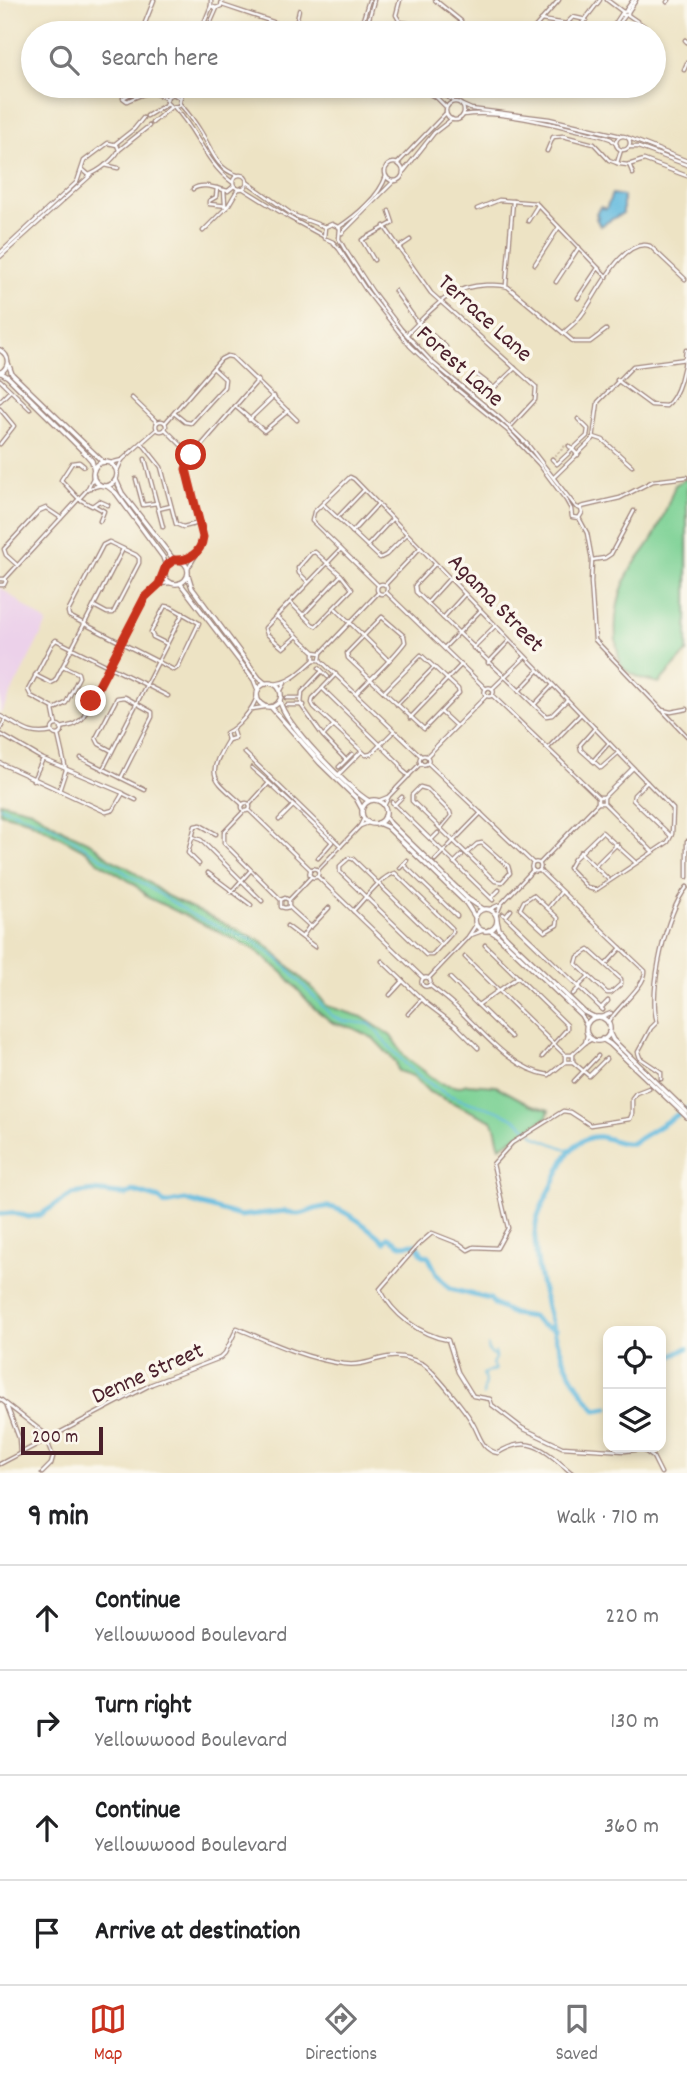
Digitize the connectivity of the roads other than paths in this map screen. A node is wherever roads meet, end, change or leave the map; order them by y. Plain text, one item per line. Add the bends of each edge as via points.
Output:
1 (153, 0) edge
2 (211, 0) edge
3 (369, 0) edge
4 (374, 0) edge
5 (400, 0) edge
6 (435, 0) edge
7 (559, 0) edge
8 (600, 0) edge
9 (607, 0) edge
10 (634, 0) edge
11 (222, 2) edge
12 (211, 6) junction
13 (217, 8) junction
14 (299, 10) dead end
15 (625, 13) junction
16 (541, 20) joint
17 (586, 20) joint
18 (146, 21) edge
19 (205, 21) edge
20 (211, 21) edge
21 (268, 21) edge
22 (296, 21) edge
23 (363, 21) edge
24 (368, 21) edge
25 (399, 21) edge
26 (461, 21) edge
27 (548, 21) edge
28 (570, 21) edge
29 (619, 21) edge
30 (636, 21) edge
31 (687, 63) edge
32 (687, 68) edge
33 (161, 98) edge
34 (170, 98) edge
35 (180, 98) edge
36 (437, 98) edge
37 (449, 98) edge
38 (455, 101) junction
39 (167, 102) junction
40 (180, 104) junction
41 (462, 105) junction
42 (446, 107) junction
43 (173, 108) junction
44 (446, 113) junction
45 (463, 115) junction
46 (452, 119) junction
47 (621, 136) junction
48 (629, 138) junction
49 (115, 144) junction
50 (617, 145) junction
51 (629, 147) junction
52 (621, 149) junction
53 (118, 150) junction
54 (547, 151) dead end
55 (116, 156) junction
56 (398, 163) junction
57 (617, 163) junction
58 (687, 163) edge
59 (629, 164) junction
60 (105, 165) junction
61 (82, 169) junction
62 (404, 171) junction
63 (93, 173) junction
64 (633, 174) dead end
65 (237, 175) junction
66 (386, 176) junction
67 (687, 176) edge
68 (394, 181) junction
69 (247, 182) junction
70 (237, 186) junction
71 (217, 188) junction
72 (192, 190) dead end
73 (224, 190) junction
74 (513, 201) junction
75 (227, 205) junction
76 (538, 205) junction
77 (477, 209) dead end
78 (389, 211) dead end
79 (528, 221) dead end
80 (339, 226) junction
81 (384, 226) junction
82 (325, 227) junction
83 (559, 227) junction
84 (203, 231) dead end
85 (342, 233) junction
86 (323, 236) junction
87 (339, 239) junction
88 (410, 240) dead end
89 (333, 242) junction
90 (579, 247) junction
91 (398, 248) junction
92 (342, 249) junction
93 (0, 255) edge
94 (374, 260) dead end
95 (535, 264) dead end
96 (598, 268) junction
97 (607, 277) junction
98 (685, 279) edge
99 (556, 282) dead end
100 (506, 286) junction
101 (395, 291) dead end
102 (578, 298) dead end
103 (440, 303) junction
104 (418, 323) junction
105 (606, 330) dead end
106 (563, 333) junction
107 (405, 336) junction
108 (446, 347) dead end
109 (686, 350) edge
110 (0, 351) edge
111 (685, 359) edge
112 (8, 363) junction
113 (214, 368) junction
114 (515, 368) junction
115 (0, 372) edge
116 (477, 375) dead end
117 (0, 380) edge
118 (258, 380) junction
119 (617, 380) junction
120 (10, 390) junction
121 (274, 396) junction
122 (132, 398) dead end
123 (0, 401) edge
124 (235, 406) junction
125 (0, 409) edge
126 (30, 409) dead end
127 (288, 411) junction
128 (174, 412) junction
129 (578, 419) dead end
130 (249, 420) junction
131 (297, 420) dead end
132 (157, 422) junction
133 (165, 423) junction
134 (508, 428) junction
135 (157, 429) junction
136 (165, 429) junction
137 (594, 437) junction
138 (142, 443) junction
139 (0, 444) edge
140 (569, 446) dead end
141 (573, 450) junction
142 (191, 455) junction
143 (578, 455) junction
144 (145, 459) dead end
145 (552, 459) dead end
146 (122, 460) junction
147 (103, 462) junction
148 (110, 463) junction
149 (84, 466) dead end
150 (632, 466) dead end
151 (94, 470) junction
152 (117, 471) junction
153 (687, 475) edge
154 (94, 476) junction
155 (553, 478) junction
156 (136, 479) dead end
157 (116, 480) junction
158 (100, 485) junction
159 (107, 486) junction
160 (364, 489) junction
161 (87, 490) junction
162 (79, 499) junction
163 (157, 503) junction
164 (323, 504) junction
165 (378, 504) junction
166 (589, 504) junction
167 (108, 505) dead end
168 (95, 506) junction
169 (172, 506) junction
170 (577, 507) junction
171 (158, 509) junction
172 (571, 509) junction
173 (634, 511) dead end
174 (582, 513) junction
175 (61, 518) junction
176 (337, 518) junction
177 (579, 518) junction
178 (392, 519) junction
179 (100, 521) dead end
180 (199, 523) junction
181 (163, 527) dead end
182 (352, 532) junction
183 (407, 534) junction
184 (367, 546) junction
185 (420, 548) junction
186 (123, 549) junction
187 (341, 549) junction
188 (194, 556) junction
189 (174, 560) junction
190 (592, 560) junction
191 (181, 561) junction
192 (328, 562) junction
193 (435, 564) junction
194 (17, 565) junction
195 (166, 566) junction
196 (188, 569) junction
197 (165, 573) junction
198 (188, 575) junction
199 (341, 575) junction
200 (2, 579) edge
201 (449, 579) junction
202 (308, 582) junction
203 (171, 583) junction
204 (180, 583) junction
205 (0, 584) edge
206 (159, 584) junction
207 (378, 585) junction
208 (385, 585) junction
209 (386, 592) junction
210 (378, 593) junction
211 (465, 594) junction
212 (290, 602) junction
213 (427, 603) junction
214 (94, 606) junction
215 (336, 608) junction
216 (480, 611) junction
217 (183, 613) junction
218 (303, 615) junction
219 (276, 616) junction
220 (443, 618) junction
221 (349, 622) junction
222 (84, 625) junction
223 (495, 626) junction
224 (458, 633) junction
225 (364, 635) junction
226 (297, 636) junction
227 (509, 641) junction
228 (121, 644) junction
229 (167, 644) junction
230 (72, 648) junction
231 (443, 648) junction
232 (473, 648) junction
233 (314, 652) junction
234 (321, 653) junction
235 (525, 657) junction
236 (314, 660) junction
237 (320, 660) junction
238 (388, 660) junction
239 (158, 662) junction
240 (488, 663) junction
241 (63, 666) junction
242 (110, 666) junction
243 (461, 666) junction
244 (434, 667) junction
245 (538, 670) junction
246 (336, 674) junction
247 (36, 675) junction
248 (328, 677) dead end
249 (505, 677) junction
250 (370, 679) junction
251 (448, 680) junction
252 (285, 683) junction
253 (266, 684) junction
254 (273, 684) junction
255 (146, 685) junction
256 (553, 685) junction
257 (322, 688) junction
258 (486, 689) junction
259 (492, 689) junction
260 (258, 690) junction
261 (519, 691) junction
262 (280, 692) junction
263 (384, 692) junction
264 (356, 694) junction
265 (168, 696) dead end
266 (257, 696) junction
267 (486, 696) junction
268 (493, 696) junction
269 (286, 698) dead end
270 (301, 698) junction
271 (567, 699) junction
272 (280, 701) junction
273 (137, 703) junction
274 (287, 705) dead end
275 (302, 705) junction
276 (397, 705) junction
277 (534, 705) junction
278 (265, 706) junction
279 (271, 707) junction
280 (55, 709) junction
281 (252, 709) junction
282 (687, 709) edge
283 (662, 710) junction
284 (442, 712) junction
285 (581, 714) junction
286 (0, 716) edge
287 (410, 718) junction
288 (6, 719) junction
289 (56, 725) junction
290 (334, 725) junction
291 (456, 726) junction
292 (61, 728) junction
293 (0, 729) edge
294 (595, 729) junction
295 (394, 730) junction
296 (52, 732) junction
297 (233, 732) junction
298 (0, 734) edge
299 (58, 735) junction
300 (323, 736) junction
301 (687, 736) edge
302 (228, 740) junction
303 (609, 743) junction
304 (381, 745) junction
305 (548, 748) junction
306 (112, 751) junction
307 (361, 752) junction
308 (245, 753) dead end
309 (619, 753) junction
310 (352, 754) dead end
311 (427, 756) junction
312 (421, 757) junction
313 (81, 758) dead end
314 (43, 760) junction
315 (346, 760) junction
316 (593, 761) junction
317 (0, 763) edge
318 (421, 763) junction
319 (428, 763) junction
320 (340, 767) dead end
321 (252, 768) dead end
322 (632, 768) junction
323 (103, 769) junction
324 (66, 770) junction
325 (339, 775) junction
326 (409, 776) junction
327 (121, 778) junction
328 (33, 780) junction
329 (647, 782) junction
330 (269, 783) junction
331 (145, 790) dead end
332 (59, 791) junction
333 (123, 793) junction
334 (389, 796) junction
335 (402, 797) dead end
336 (598, 797) junction
337 (604, 797) junction
338 (136, 800) dead end
339 (369, 801) junction
340 (378, 801) junction
341 (598, 803) junction
342 (604, 803) junction
343 (243, 805) junction
344 (249, 805) junction
345 (293, 806) junction
346 (384, 807) junction
347 (362, 809) junction
348 (249, 810) junction
349 (244, 811) junction
350 (481, 813) junction
351 (385, 816) junction
352 (364, 818) junction
353 (279, 820) dead end
354 (368, 822) junction
355 (377, 823) junction
356 (360, 826) junction
357 (440, 828) junction
358 (438, 833) dead end
359 (216, 834) dead end
360 (671, 836) junction
361 (193, 837) junction
362 (431, 840) junction
363 (454, 841) junction
364 (687, 841) edge
365 (617, 844) junction
366 (341, 846) junction
367 (652, 851) junction
368 (443, 852) junction
369 (580, 852) junction
370 (467, 853) junction
371 (462, 855) dead end
372 (318, 858) dead end
373 (407, 860) dead end
374 (435, 860) dead end
375 (635, 862) junction
376 (454, 863) junction
377 (533, 863) junction
378 (540, 863) junction
379 (199, 864) dead end
380 (403, 864) junction
381 (595, 866) junction
382 (400, 868) dead end
383 (251, 870) junction
384 (311, 870) junction
385 (318, 870) junction
386 (533, 870) junction
387 (539, 870) junction
388 (208, 873) dead end
389 (311, 877) junction
390 (318, 877) junction
391 (687, 877) edge
392 (241, 880) junction
393 (609, 880) junction
394 (380, 884) junction
395 (424, 884) junction
396 (687, 887) edge
397 (499, 891) dead end
398 (231, 892) junction
399 (561, 892) junction
400 (416, 893) junction
401 (366, 898) junction
402 (281, 900) junction
403 (289, 900) junction
404 (262, 901) dead end
405 (501, 904) junction
406 (251, 905) dead end
407 (289, 907) junction
408 (329, 908) dead end
409 (548, 908) junction
410 (483, 909) junction
411 (490, 909) junction
412 (512, 910) dead end
413 (354, 911) junction
414 (457, 916) dead end
415 (475, 917) junction
416 (497, 918) junction
417 (476, 925) junction
418 (287, 926) dead end
419 (309, 926) junction
420 (489, 930) junction
421 (482, 931) junction
422 (302, 937) junction
423 (468, 937) junction
424 (442, 945) junction
425 (485, 945) dead end
426 (315, 947) dead end
427 (621, 948) junction
428 (465, 957) dead end
429 (382, 961) dead end
430 (606, 964) junction
431 (519, 977) junction
432 (423, 978) junction
433 (429, 978) junction
434 (450, 978) dead end
435 (588, 978) junction
436 (403, 981) junction
437 (423, 985) junction
438 (429, 985) junction
439 (580, 987) junction
440 (499, 990) junction
441 (415, 992) junction
442 (573, 994) dead end
443 (390, 995) dead end
444 (422, 999) junction
445 (608, 1001) dead end
446 (478, 1005) junction
447 (614, 1012) junction
448 (408, 1014) dead end
449 (594, 1017) junction
450 (601, 1017) junction
451 (608, 1023) junction
452 (586, 1024) junction
453 (609, 1032) junction
454 (587, 1035) junction
455 (511, 1037) dead end
456 (592, 1039) junction
457 (603, 1040) junction
458 (585, 1042) junction
459 (554, 1044) junction
460 (478, 1048) dead end
461 (565, 1055) junction
462 (573, 1055) junction
463 (598, 1056) dead end
464 (542, 1057) dead end
465 (606, 1059) dead end
466 (565, 1062) junction
467 (573, 1062) junction
468 (583, 1072) junction
469 (661, 1079) dead end
470 (574, 1081) dead end
471 (649, 1088) dead end
472 (659, 1088) junction
473 (687, 1115) edge
474 (0, 1399) edge
475 (6, 1403) junction
476 (46, 1439) junction
477 (20, 1453) junction
478 (0, 1464) edge
479 (42, 1473) edge
480 (572, 1473) edge
481 (661, 1473) edge

1 - 18 street
2 - 12 street
3 - 23 street
4 - 24 street
5 - 25 street via 396,15
6 - 26 street
7 - 16 street
8 - 17 street
9 - 15 street
10 - 15 street
11 - 13 street
11 - 21 street
12 - 13 street
12 - 19 street
13 - 20 street
14 - 22 street
15 - 29 street
15 - 30 street
16 - 27 street
17 - 28 street
31 - 32 street via 683,69
33 - 39 street
34 - 39 street
35 - 40 street
36 - 42 street
37 - 38 street
38 - 41 street
38 - 42 street
39 - 43 street
39 - 49 street
40 - 43 street
40 - 65 street via 215,158
41 - 45 street
41 - 47 street
42 - 44 street
43 - 53 street
43 - 70 street via 197,135 215,167
44 - 46 street
44 - 56 street
45 - 46 street
45 - 50 street via 541,122 602,136
46 - 62 street via 436,131
47 - 48 street
47 - 50 street
48 - 51 street
48 - 58 street
49 - 53 street
49 - 61 street via 91,156
50 - 52 street
51 - 52 street
51 - 58 street
52 - 57 street
53 - 55 street
54 - 57 street via 552,137 563,136 594,144
55 - 60 street
55 - 60 street via 118,168
56 - 62 street
56 - 66 street via 387,166
57 - 59 street
59 - 64 street
59 - 67 street via 644,160
60 - 63 street
61 - 63 street
61 - 93 street via 77,182
62 - 68 street
63 - 93 street
65 - 69 street
65 - 70 street
66 - 68 street
66 - 80 street via 370,199
68 - 85 street
69 - 70 street
69 - 82 street via 293,215
70 - 73 street
70 - 75 street
70 - 86 street
71 - 72 street via 198,186
71 - 73 street
71 - 75 street via 216,197 208,203
73 - 75 street
74 - 76 street
74 - 77 street via 496,200
74 - 100 street
75 - 84 street
76 - 79 street
76 - 83 street
78 - 81 street via 393,223
80 - 82 street
80 - 85 street
81 - 91 street, Terrace Lane
81 - 94 street via 362,240
82 - 86 street
83 - 90 street
83 - 95 street
85 - 87 street
86 - 89 street
87 - 89 street
87 - 92 street, Forest Lane
88 - 91 street
89 - 92 street, Forest Lane
90 - 96 street
90 - 99 street
91 - 103 street, Terrace Lane
92 - 107 street, Forest Lane
96 - 97 street
96 - 102 street
97 - 98 street via 629,249 643,244
97 - 106 street via 582,315
100 - 103 street via 463,288
100 - 106 street
101 - 104 street
103 - 104 street
103 - 114 street, Terrace Lane
104 - 107 street
104 - 108 street
105 - 106 street via 590,342 574,342
107 - 134 street, Forest Lane
109 - 111 street
110 - 112 street
111 - 119 street via 633,366
111 - 119 street via 666,405 651,405
112 - 115 street
112 - 147 street via 12,374
113 - 118 street via 223,358 232,357
113 - 128 street
113 - 128 street via 226,383 195,419 187,423
114 - 116 street via 495,388
114 - 134 street, Terrace Lane via 534,384 537,395
115 - 151 street via 85,453
117 - 120 street
118 - 121 street
118 - 124 street
119 - 137 street via 597,404
120 - 123 street
120 - 126 street
121 - 127 street
121 - 130 street
122 - 132 street
124 - 130 street
124 - 142 street
125 - 139 street via 15,426
127 - 130 street via 266,431
127 - 131 street
128 - 133 street
129 - 141 street via 589,431
132 - 133 street
132 - 135 street
133 - 136 street
134 - 155 street, Forest Lane
135 - 136 street
135 - 138 street
136 - 142 street
137 - 143 street
137 - 150 street
138 - 146 street
138 - 169 street via 161,467
140 - 141 street
141 - 143 street
141 - 145 street via 558,464
142 - 180 street via 186,469
143 - 155 street
144 - 163 street
146 - 148 street
146 - 152 street
147 - 148 street
147 - 151 street
148 - 152 street
149 - 162 street via 72,463 61,480
151 - 154 street
152 - 157 street
153 - 166 street via 647,483 620,498
154 - 158 street
154 - 161 street
155 - 170 street, Forest Lane
155 - 172 street, Forest Lane
156 - 163 street via 143,505
157 - 159 street
157 - 189 street via 121,493
158 - 159 street
158 - 161 street
159 - 195 street
160 - 164 street via 348,478
160 - 165 street, Agama Street
160 - 176 street
161 - 162 street
162 - 168 street
162 - 175 street
163 - 171 street
164 - 176 street
164 - 187 street via 312,521
165 - 178 street, Agama Street
165 - 182 street
166 - 170 street
166 - 174 street
167 - 168 street via 99,501
168 - 179 street via 104,511
169 - 171 street
169 - 180 street via 178,526
170 - 172 street
170 - 174 street, Forest Lane
171 - 181 street
172 - 177 street, Forest Lane via 572,517
173 - 190 street via 611,554
174 - 177 street
175 - 194 street
175 - 194 street via 46,508 39,511 4,549
176 - 182 street
177 - 190 street
178 - 183 street, Agama Street
178 - 184 street
180 - 188 street via 203,541
182 - 184 street
183 - 184 street via 382,558
183 - 185 street, Agama Street
185 - 193 street, Agama Street
185 - 208 street
186 - 214 street
186 - 214 street via 138,557 139,563 113,612 107,614
186 - 222 street via 109,542 103,545 68,611
187 - 192 street
187 - 207 street
188 - 191 street
188 - 196 street
189 - 191 street
189 - 195 street
190 - 283 street via 595,640
191 - 196 street
192 - 199 street
192 - 202 street
192 - 202 street via 318,552 311,553 298,570
193 - 201 street, Agama Street
193 - 213 street via 414,587
194 - 200 street
195 - 197 street
196 - 198 street
197 - 203 street
197 - 206 street
198 - 204 street
198 - 253 street via 192,588
199 - 215 street via 352,589
199 - 218 street
200 - 205 street via 5,584
201 - 211 street, Agama Street
201 - 213 street
202 - 212 street
203 - 204 street
203 - 206 street
204 - 260 street
206 - 228 street via 145,597
207 - 208 street
207 - 210 street
208 - 209 street
209 - 210 street
209 - 231 street
210 - 221 street
211 - 216 street, Agama Street
211 - 220 street
212 - 218 street
212 - 219 street
213 - 220 street
214 - 222 street
215 - 218 street via 316,626
215 - 221 street
216 - 223 street, Agama Street
216 - 224 street
217 - 229 street
217 - 229 street via 165,606 157,619 151,634
217 - 239 street via 200,625 178,667 173,670
219 - 226 street
219 - 226 street via 266,626 267,634 283,648
220 - 224 street
221 - 225 street
221 - 234 street
222 - 228 street
222 - 230 street
223 - 227 street, Agama Street
223 - 232 street
224 - 231 street
224 - 232 street
225 - 238 street
225 - 238 street via 383,617 404,636 404,645
225 - 250 street via 347,655
226 - 233 street
227 - 235 street, Agama Street
227 - 240 street
228 - 239 street
228 - 242 street
229 - 239 street
230 - 241 street
230 - 242 street
230 - 247 street via 52,642
231 - 243 street
232 - 240 street
233 - 234 street
233 - 236 street
234 - 237 street
235 - 245 street, Agama Street
235 - 249 street
236 - 237 street
236 - 252 street
237 - 246 street
238 - 250 street
239 - 255 street
240 - 249 street
241 - 247 street via 52,683
241 - 280 street via 78,673 79,679 66,703
242 - 255 street
242 - 292 street via 82,719
243 - 251 street
243 - 258 street
244 - 251 street
244 - 263 street via 419,656
244 - 276 street
245 - 256 street, Agama Street
245 - 261 street
246 - 257 street
246 - 264 street
247 - 280 street via 28,692
248 - 270 street via 321,670
249 - 259 street
249 - 261 street
250 - 263 street
250 - 264 street
251 - 284 street via 459,693
251 - 287 street
252 - 254 street
252 - 262 street
253 - 254 street
253 - 260 street
254 - 262 street
255 - 265 street
255 - 273 street
256 - 271 street, Agama Street
256 - 277 street
257 - 290 street via 313,705
257 - 304 street
258 - 259 street
258 - 267 street
259 - 268 street
260 - 266 street
261 - 277 street
262 - 272 street
263 - 276 street
264 - 295 street
266 - 278 street
266 - 281 street
267 - 268 street
267 - 291 street
268 - 305 street
269 - 270 street
270 - 275 street
271 - 277 street via 550,716
271 - 285 street, Agama Street
272 - 279 street
272 - 325 street via 293,725
273 - 306 street
273 - 306 street via 122,696 116,699 96,738
273 - 327 street via 153,715
274 - 275 street
275 - 300 street
276 - 287 street
278 - 279 street
278 - 281 street
279 - 347 street
280 - 289 street
281 - 297 street
282 - 283 street
283 - 301 street
284 - 287 street via 424,729
284 - 291 street
285 - 294 street, Agama Street
285 - 305 street
286 - 288 street
288 - 293 street
288 - 296 street via 30,733
289 - 292 street
289 - 296 street
290 - 300 street
290 - 307 street
291 - 311 street
292 - 299 street
294 - 303 street, Agama Street
294 - 316 street via 580,747
295 - 304 street
295 - 312 street
296 - 299 street
297 - 302 street via 235,738
297 - 302 street via 226,733
298 - 314 street
299 - 324 street
300 - 315 street
302 - 343 street via 214,773
303 - 309 street, Agama Street
303 - 316 street
304 - 307 street via 370,755
304 - 326 street
305 - 336 street
306 - 323 street
307 - 325 street
308 - 366 street
309 - 316 street via 603,768
309 - 322 street, Agama Street
310 - 315 street
311 - 312 street
311 - 319 street
312 - 318 street
313 - 323 street
314 - 324 street
314 - 328 street
315 - 320 street
317 - 328 street
318 - 319 street
318 - 326 street
319 - 350 street
321 - 330 street
322 - 329 street, Agama Street
322 - 337 street
323 - 327 street
324 - 332 street
324 - 333 street
325 - 339 street
326 - 334 street
327 - 331 street
328 - 332 street
329 - 360 street, Agama Street via 673,809
329 - 360 street via 633,801
330 - 344 street
330 - 345 street
332 - 333 street via 109,812
333 - 338 street
334 - 340 street
334 - 346 street
335 - 362 street via 393,804
336 - 337 street
336 - 341 street
337 - 342 street
339 - 340 street
339 - 347 street
340 - 346 street
341 - 342 street
341 - 378 street
342 - 367 street
343 - 344 street
343 - 349 street
344 - 348 street
345 - 353 street
345 - 372 street via 332,842
346 - 351 street
347 - 352 street
348 - 349 street
348 - 384 street
349 - 383 street via 226,829 223,839
350 - 363 street
350 - 377 street
351 - 355 street
351 - 410 street
352 - 354 street
352 - 356 street
354 - 355 street
354 - 356 street
355 - 415 street via 387,827
356 - 366 street
357 - 357 street via 412,801 420,787 450,812
357 - 363 street
358 - 362 street
359 - 361 street via 198,825
360 - 367 street
361 - 379 street via 188,853
361 - 392 street
362 - 368 street
363 - 368 street
363 - 370 street
364 - 391 street
365 - 369 street via 602,832
365 - 375 street
365 - 381 street
366 - 385 street
367 - 375 street
368 - 374 street
368 - 376 street
369 - 381 street
369 - 393 street via 571,871 592,890
370 - 370 street via 483,843 510,873 497,883
371 - 376 street
373 - 380 street
375 - 393 street
376 - 397 street via 492,899
377 - 378 street
377 - 386 street
378 - 387 street
380 - 382 street
380 - 395 street
381 - 393 street
383 - 392 street
383 - 402 street
384 - 385 street
384 - 389 street
385 - 390 street
386 - 387 street
386 - 405 street
387 - 399 street
388 - 398 street
389 - 390 street
389 - 403 street
390 - 413 street
392 - 398 street
392 - 404 street
394 - 400 street via 395,873
394 - 401 street
394 - 401 street via 347,858 338,870
394 - 424 street
395 - 400 street
395 - 414 street
396 - 469 street via 665,933 656,991 657,1022 638,1052 660,1072
398 - 406 street
399 - 409 street
399 - 427 street
400 - 424 street via 452,928
401 - 413 street
401 - 424 street via 426,955 432,956
402 - 403 street
402 - 407 street via 281,907
403 - 407 street
405 - 411 street
405 - 416 street
407 - 419 street
408 - 419 street
409 - 409 street via 559,920 545,932 520,909 533,895
410 - 411 street
410 - 415 street
411 - 416 street
412 - 439 street via 505,915
413 - 432 street
415 - 417 street
416 - 420 street
416 - 449 street via 499,929
417 - 421 street
417 - 423 street
418 - 422 street
419 - 422 street
420 - 421 street
420 - 452 street
421 - 423 street
422 - 426 street
423 - 433 street
425 - 431 street
427 - 430 street
427 - 447 street via 645,976
428 - 440 street
429 - 436 street
430 - 435 street via 589,950 578,957 576,964
430 - 435 street via 621,979 611,993
431 - 440 street
431 - 459 street via 567,1025
432 - 433 street
432 - 437 street
433 - 438 street
434 - 446 street
435 - 439 street
436 - 441 street
436 - 443 street
437 - 438 street
437 - 441 street
438 - 466 street via 514,1060 549,1075
439 - 442 street
439 - 445 street via 602,1009
440 - 446 street
440 - 459 street
441 - 444 street
444 - 448 street
444 - 460 street
446 - 455 street
447 - 450 street
447 - 451 street
449 - 450 street
449 - 452 street
450 - 451 street
451 - 453 street
452 - 454 street
453 - 457 street
453 - 472 street
454 - 456 street
454 - 458 street
456 - 457 street
456 - 458 street
457 - 472 street
458 - 462 street
459 - 461 street
459 - 464 street
461 - 462 street
461 - 466 street
462 - 467 street
463 - 468 street
465 - 468 street via 589,1076
466 - 467 street
467 - 468 street
468 - 470 street
471 - 481 street via 632,1097 629,1119 590,1125 563,1111 511,1144 493,1164 509,1228 496,1248 468,1250 430,1234 380,1291 399,1317 449,1340 458,1371 473,1395 490,1399 524,1430 584,1450 642,1449 652,1455
472 - 473 street
474 - 475 street
475 - 476 street via 40,1427
475 - 477 street
476 - 477 street, Denne Street
476 - 479 street via 54,1457
476 - 480 street, Denne Street via 160,1380 220,1359 237,1328 314,1359 354,1365 393,1356 423,1364 492,1451 533,1445
477 - 478 street, Denne Street

